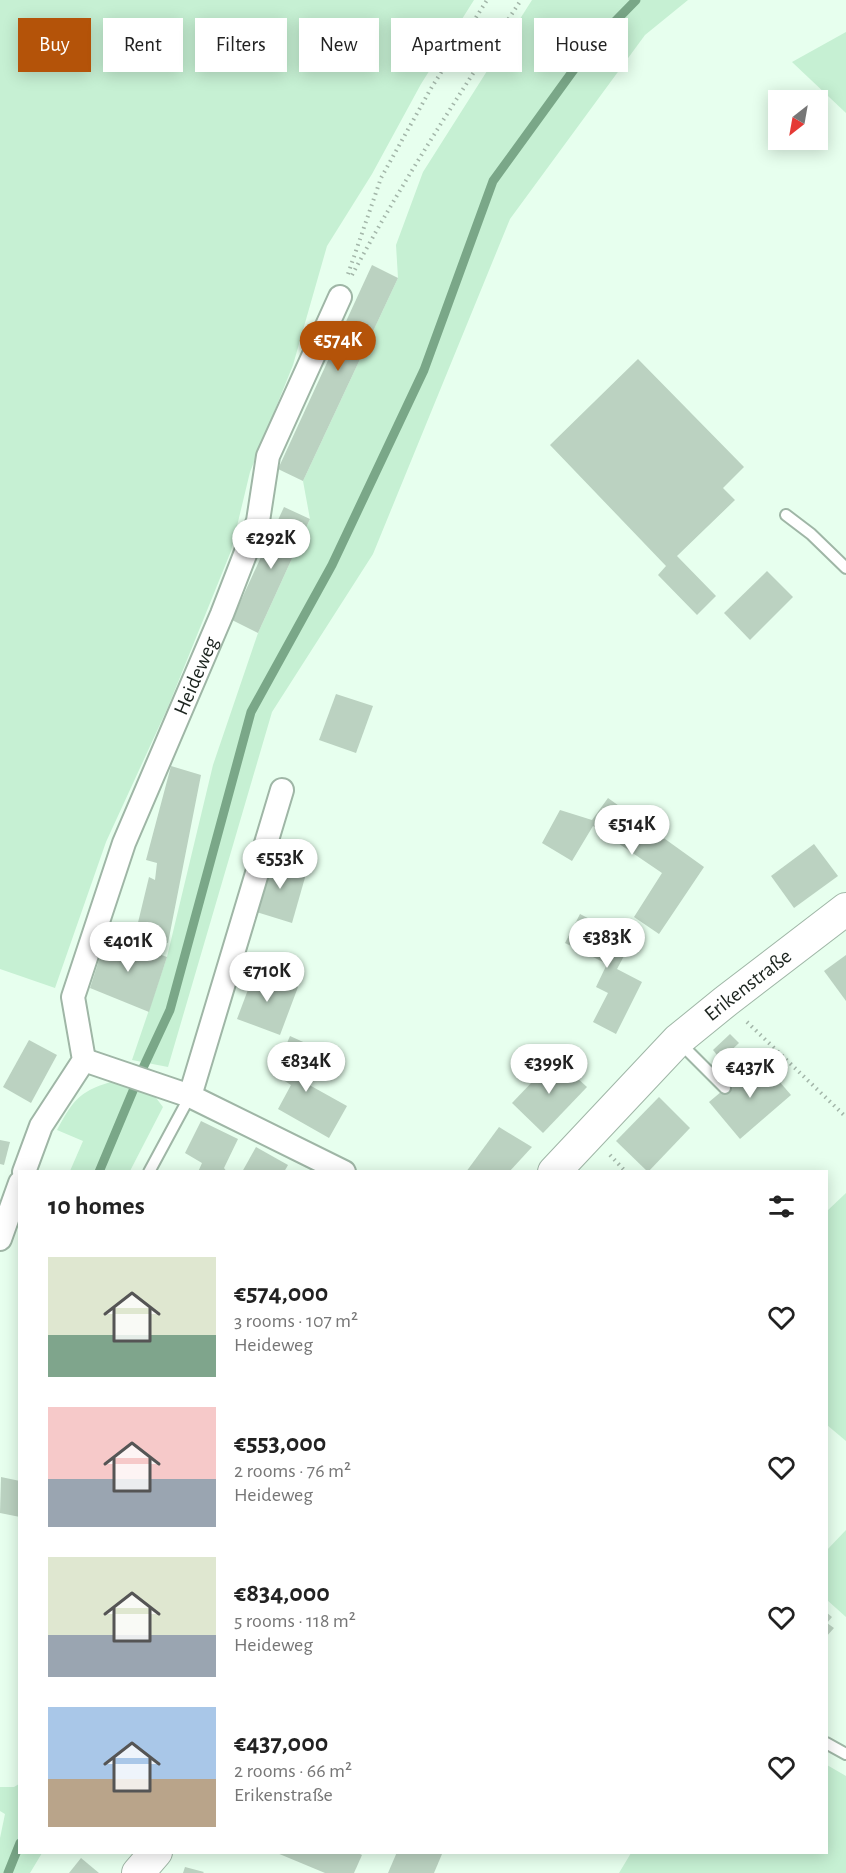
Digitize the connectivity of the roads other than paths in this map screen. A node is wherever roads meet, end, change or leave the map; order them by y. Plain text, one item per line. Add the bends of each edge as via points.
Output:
1 (340, 297) road end
2 (786, 515) dead end
3 (846, 568) edge
4 (282, 790) dead end
5 (846, 909) edge
6 (678, 1041) junction
7 (84, 1060) junction
8 (725, 1088) dead end
9 (190, 1096) junction
10 (25, 1170) edge
11 (150, 1170) edge
12 (340, 1170) edge
13 (556, 1170) edge
14 (18, 1189) edge
15 (0, 1239) edge
16 (828, 1744) edge
17 (846, 1754) edge
18 (154, 1854) edge
19 (138, 1873) edge

1 - 7 street, Heideweg via 268,456 258,521 124,843 73,997
2 - 3 lane
4 - 9 street
5 - 6 street, Erikenstraße
6 - 8 lane
6 - 13 street, Erikenstraße
7 - 9 street
7 - 10 street via 41,1126
9 - 11 lane
9 - 12 street
14 - 15 street
16 - 17 lane
18 - 19 street

